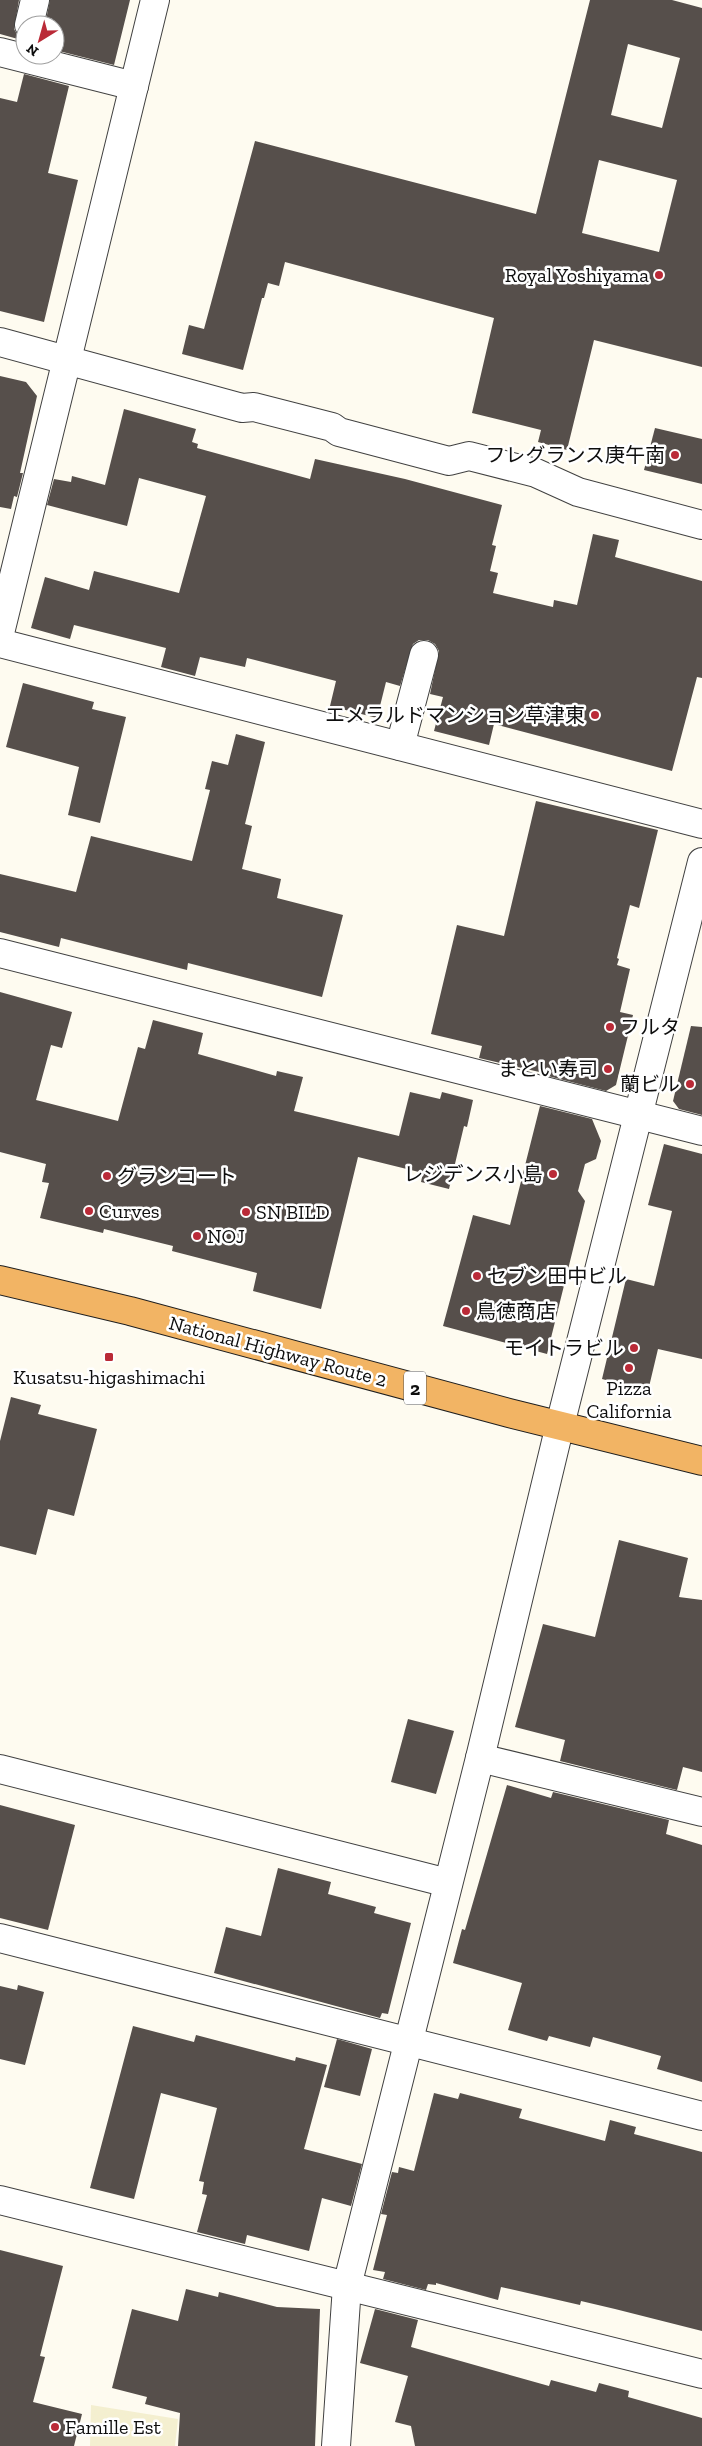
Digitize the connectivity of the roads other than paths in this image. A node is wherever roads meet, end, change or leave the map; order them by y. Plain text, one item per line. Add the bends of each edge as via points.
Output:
1 (35, 0) edge
2 (155, 0) edge
3 (31, 15) edge
4 (65, 65) edge
5 (134, 86) junction
6 (0, 342) edge
7 (66, 359) junction
8 (702, 524) edge
9 (0, 633) edge
10 (0, 643) edge
11 (424, 654) dead end
12 (400, 746) junction
13 (702, 824) edge
14 (702, 862) edge
15 (0, 953) edge
16 (638, 1116) junction
17 (702, 1131) edge
18 (0, 1280) edge
19 (560, 1425) junction
20 (702, 1461) edge
21 (480, 1758) junction
22 (0, 1770) edge
23 (702, 1812) edge
24 (448, 1883) junction
25 (0, 1938) edge
26 (408, 2041) junction
27 (702, 2116) edge
28 (0, 2200) edge
29 (347, 2286) junction
30 (702, 2374) edge
31 (336, 2446) edge

1 - 3 street
2 - 5 street
4 - 5 street
5 - 7 street
6 - 7 street
7 - 8 street via 242,408 254,406 332,426 339,432 449,461 469,456 488,460 536,473 578,492
7 - 9 street
10 - 12 street
11 - 12 street
12 - 13 street
14 - 16 street
15 - 16 street
16 - 17 street
16 - 19 street
18 - 19 highway, National Highway Route 2 / 2 via 130,1311
19 - 20 highway, National Highway Route 2 / 2
19 - 21 street
21 - 23 street
21 - 24 street
22 - 24 street
24 - 26 street
25 - 26 street
26 - 27 street
26 - 29 street
28 - 29 street
29 - 30 street
29 - 31 street

